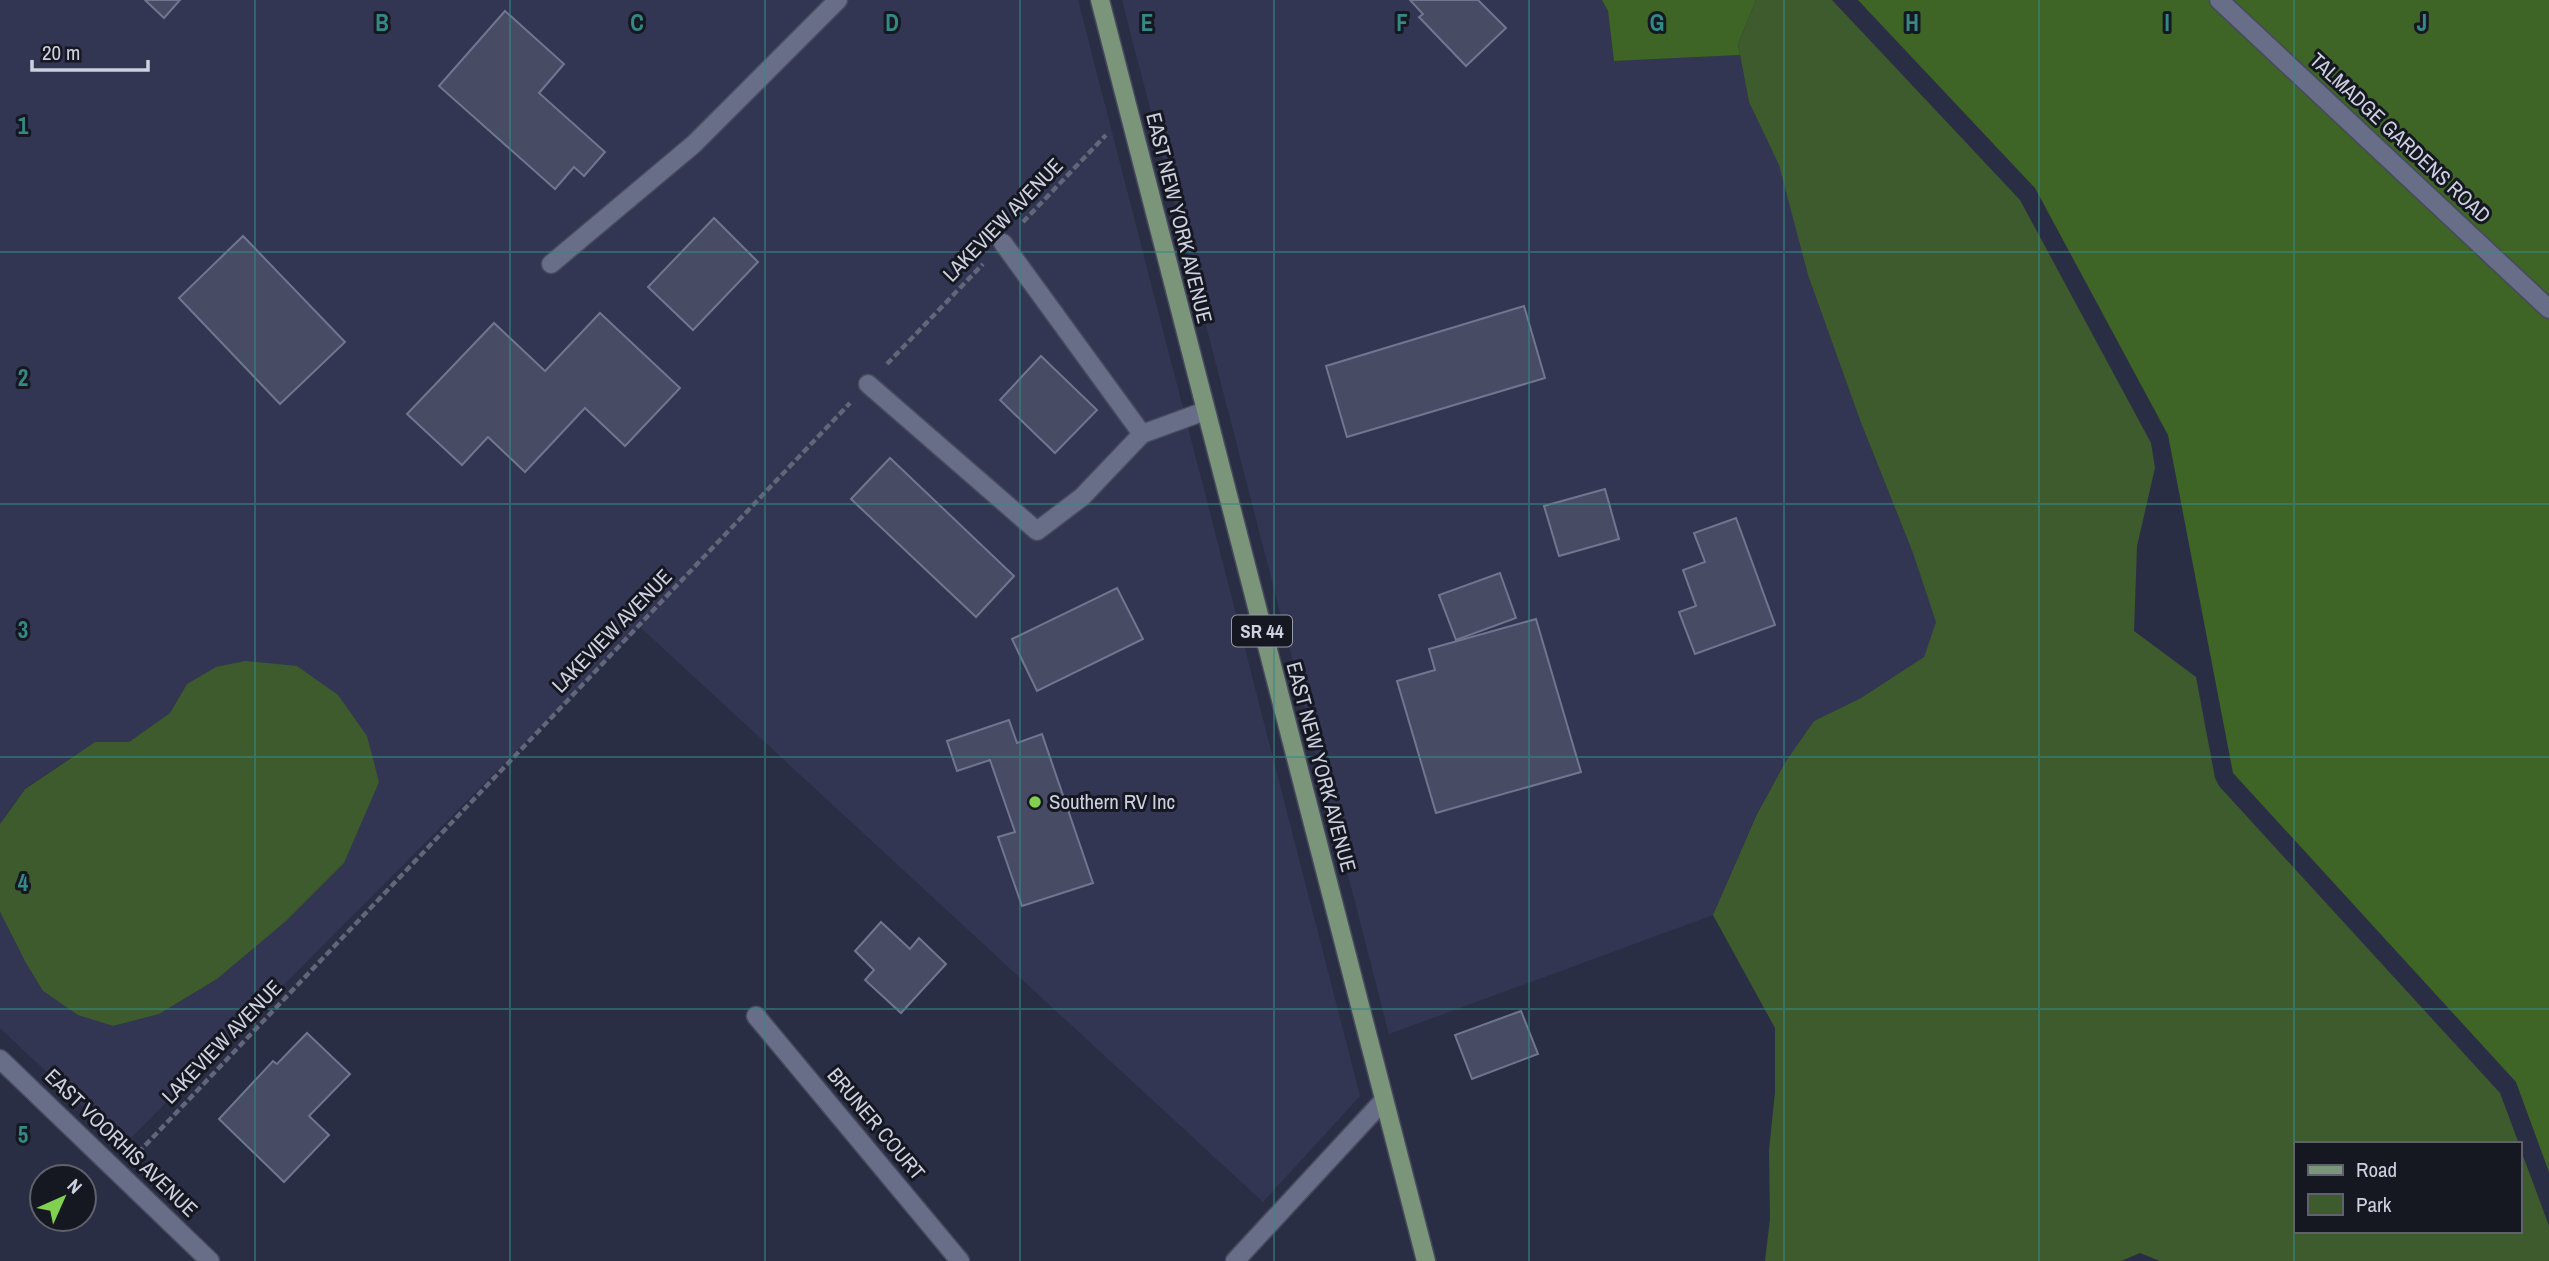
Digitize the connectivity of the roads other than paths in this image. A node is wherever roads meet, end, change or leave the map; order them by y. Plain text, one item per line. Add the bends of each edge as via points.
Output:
1 (838, 0) edge
2 (1100, 0) edge
3 (2219, 0) edge
4 (1003, 243) road end
5 (551, 264) dead end
6 (2549, 309) edge
7 (869, 384) road end
8 (1205, 411) junction
9 (1142, 434) junction
10 (756, 1016) dead end
11 (0, 1059) edge
12 (1384, 1100) junction
13 (210, 1261) edge
14 (960, 1261) edge
15 (1235, 1261) edge
16 (1426, 1261) edge

1 - 5 street via 694,144
2 - 8 main road, EAST NEW YORK AVENUE / SR 44
3 - 6 street, TALMADGE GARDENS ROAD
4 - 9 street
7 - 9 street via 1037,531 1082,497
8 - 9 street
8 - 12 main road, EAST NEW YORK AVENUE / SR 44
10 - 14 street, BRUNER COURT
11 - 13 street, EAST VOORHIS AVENUE
12 - 15 street
12 - 16 main road, EAST NEW YORK AVENUE / SR 44

